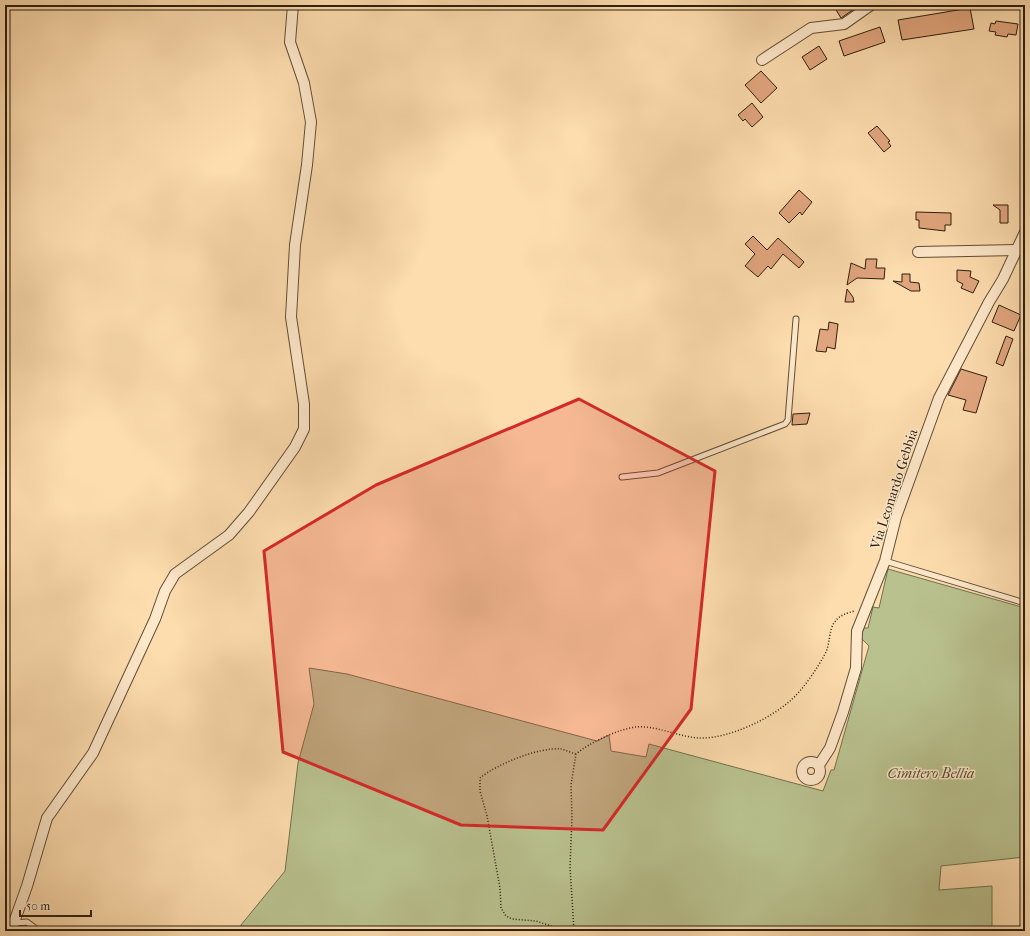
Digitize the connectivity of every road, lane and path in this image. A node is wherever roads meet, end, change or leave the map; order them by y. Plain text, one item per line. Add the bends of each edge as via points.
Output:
1 (293, 5) edge
2 (871, 5) edge
3 (762, 60) dead end
4 (1025, 232) edge
5 (1017, 250) junction
6 (918, 252) dead end
7 (796, 319) dead end
8 (622, 477) dead end
9 (885, 562) junction
10 (1025, 603) edge
11 (867, 608) junction
12 (576, 754) junction
13 (819, 765) dead end
14 (5, 924) edge
15 (13, 926) edge
16 (1025, 930) edge
17 (39, 931) edge
18 (566, 931) edge
19 (574, 931) edge
20 (1022, 931) edge

1 - 15 street via 290,42 304,83 310,122 307,165 295,245 291,317 304,404 304,429 295,447 249,512 229,535 175,574 93,753 46,818
2 - 3 street via 844,24 811,28
4 - 5 street, Via Leonardo Gebbia
5 - 6 street
5 - 9 street, Via Leonardo Gebbia via 939,398 896,517
7 - 8 lane via 788,420 785,424 658,473
9 - 10 lane
9 - 11 street, Via Leonardo Gebbia
11 - 12 path via 844,614 833,623 826,652 806,683 791,701 756,723 722,735 698,738 636,727 609,735
11 - 13 street, Via Leonardo Gebbia via 857,631 856,668 843,712 830,748
12 - 18 path via 561,749 518,757 498,765 480,778 480,790 500,888 501,908 506,916 512,919 536,921
12 - 19 path via 571,785 570,867
14 - 15 lane
15 - 17 lane via 27,922
16 - 20 street

